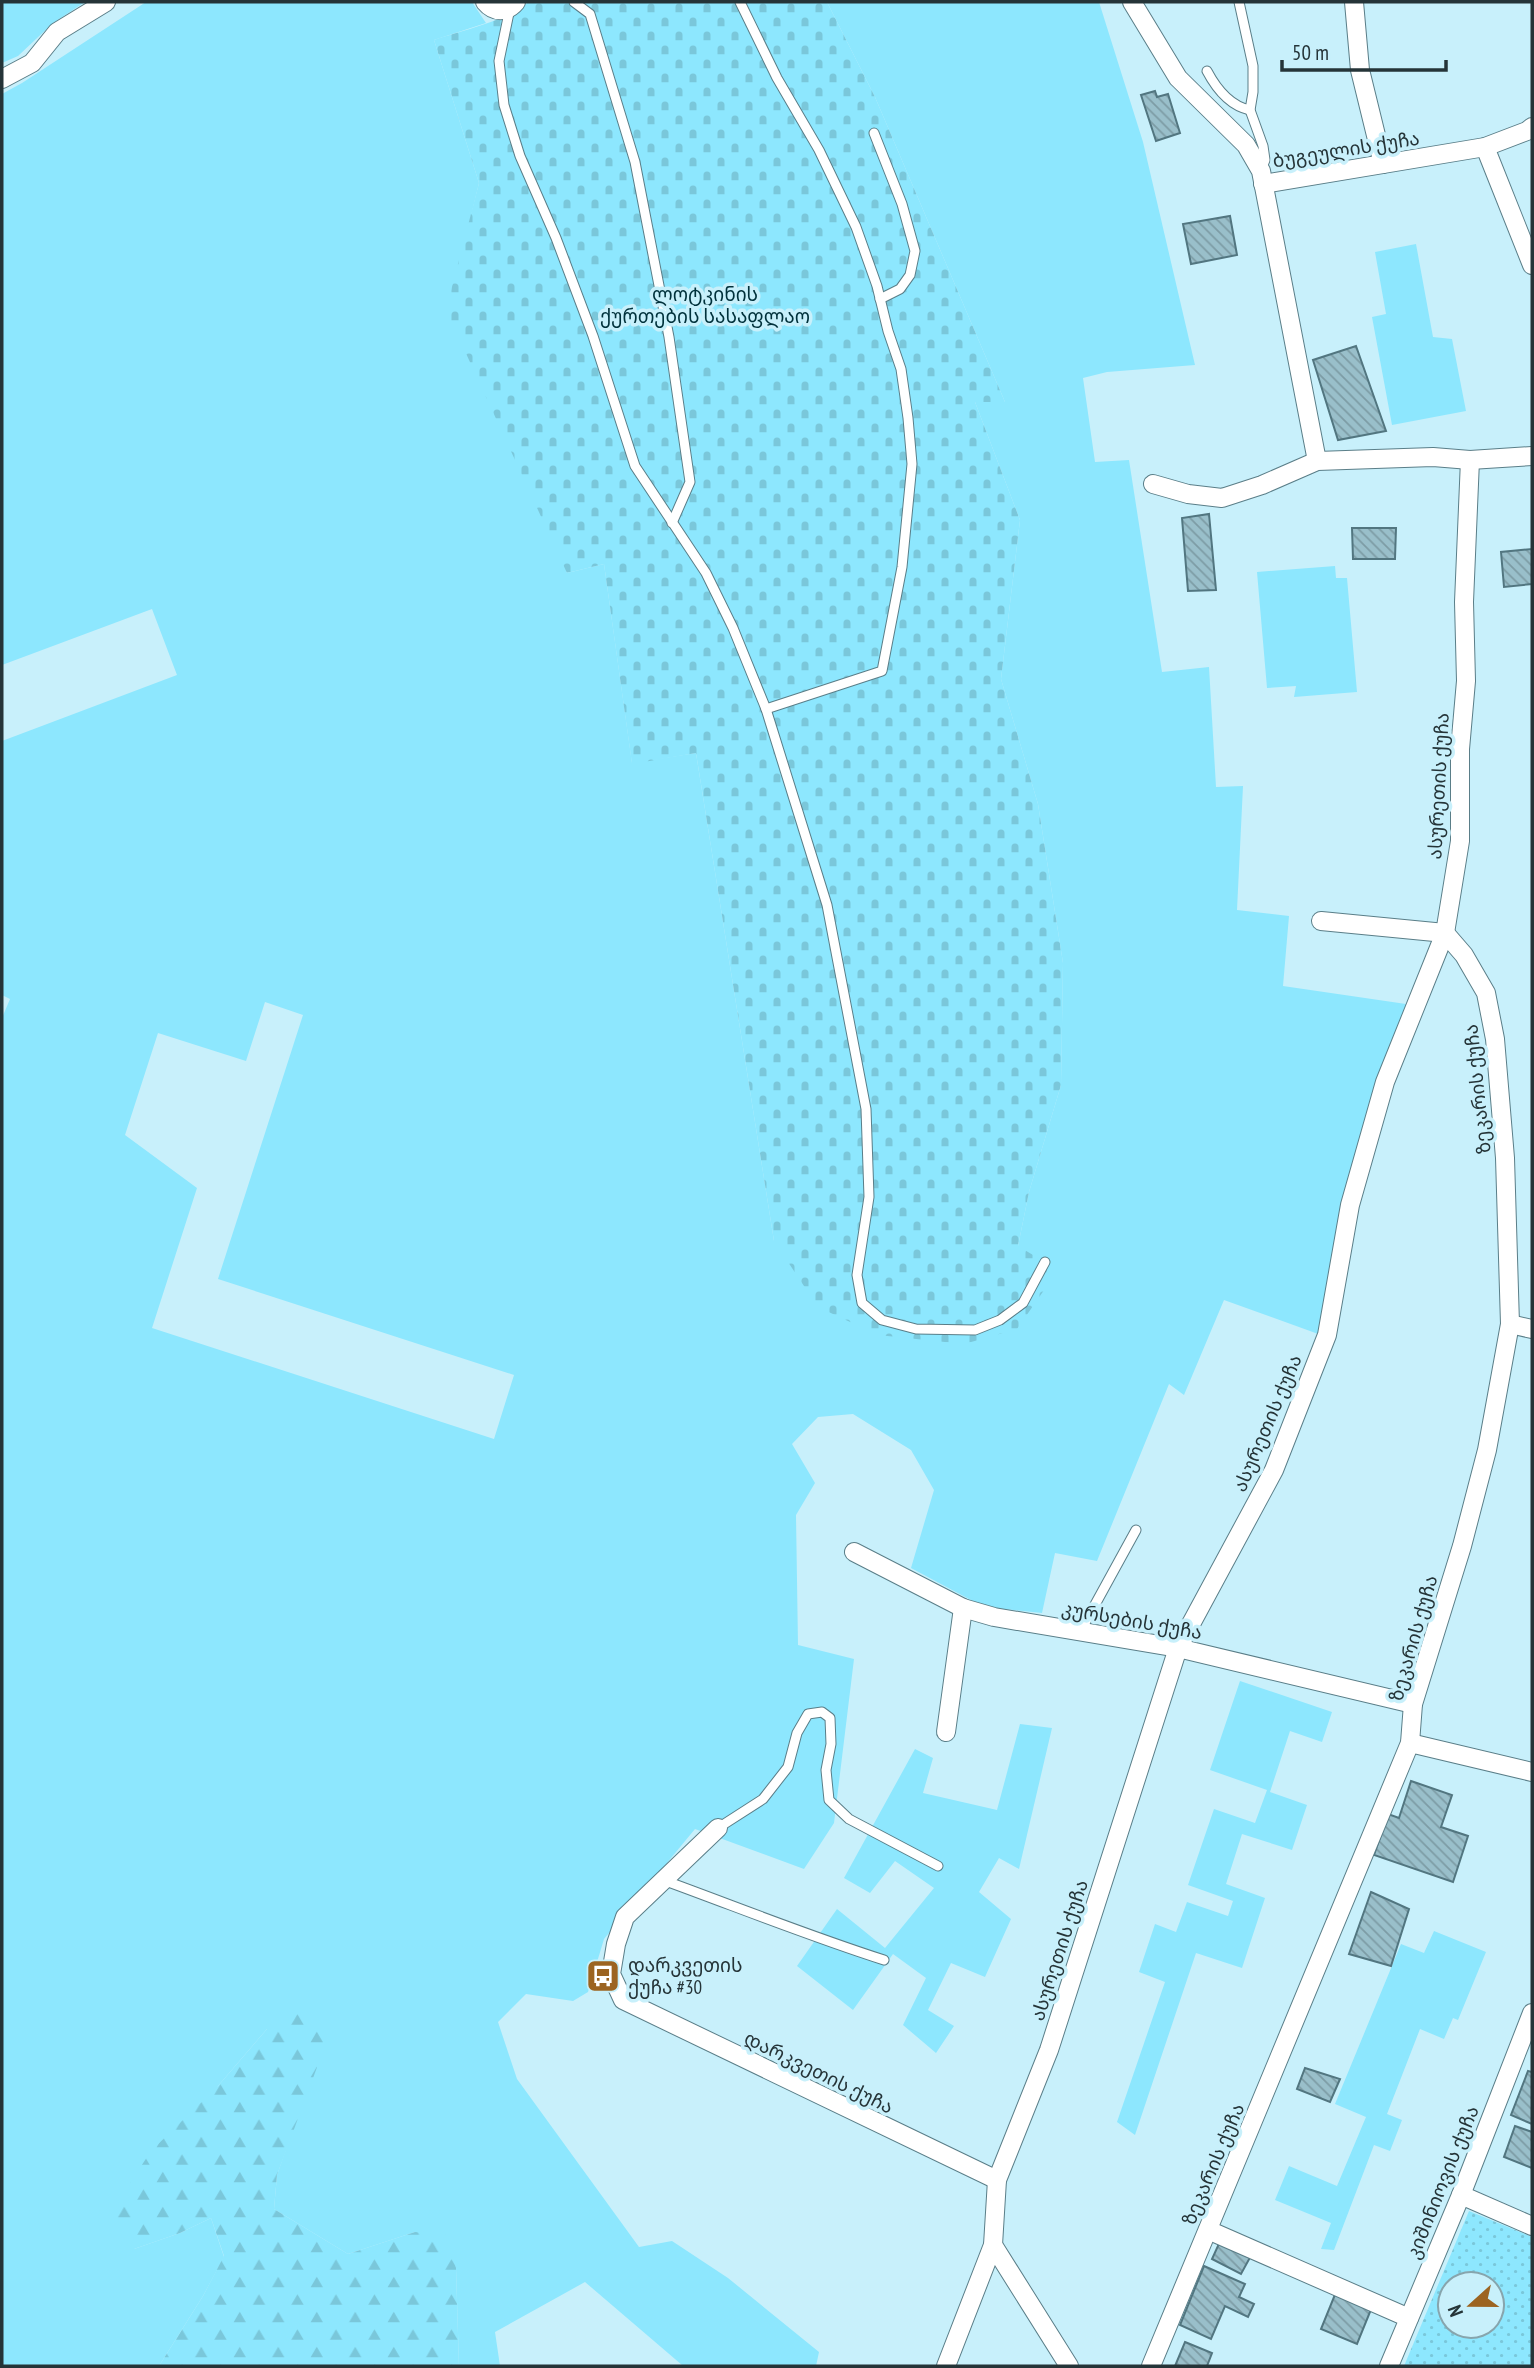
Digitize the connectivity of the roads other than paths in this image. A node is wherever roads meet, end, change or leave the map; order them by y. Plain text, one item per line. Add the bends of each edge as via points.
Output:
1 (106, 2) edge
2 (485, 2) edge
3 (574, 2) edge
4 (740, 2) edge
5 (1132, 2) edge
6 (1239, 2) edge
7 (1354, 2) edge
8 (513, 5) edge
9 (1207, 71) dead end
10 (2, 79) edge
11 (1250, 110) junction
12 (1532, 127) edge
13 (874, 133) dead end
14 (1485, 148) junction
15 (1382, 164) junction
16 (1262, 178) junction
17 (1532, 265) edge
18 (880, 299) junction
19 (1532, 456) edge
20 (1470, 460) junction
21 (1317, 461) junction
22 (1153, 484) dead end
23 (672, 523) junction
24 (766, 709) junction
25 (1321, 921) dead end
26 (1445, 933) junction
27 (1045, 1262) dead end
28 (1510, 1324) junction
29 (1532, 1329) edge
30 (1136, 1530) dead end
31 (854, 1552) dead end
32 (963, 1608) junction
33 (1080, 1632) junction
34 (1178, 1648) junction
35 (1413, 1704) junction
36 (946, 1732) dead end
37 (1410, 1742) junction
38 (1532, 1772) edge
39 (718, 1828) joint
40 (938, 1866) dead end
41 (663, 1880) junction
42 (884, 1960) dead end
43 (1532, 2013) edge
44 (997, 2180) junction
45 (1461, 2195) junction
46 (1532, 2226) edge
47 (1208, 2230) junction
48 (993, 2245) junction
49 (1409, 2318) junction
50 (946, 2366) edge
51 (1069, 2366) edge
52 (1151, 2366) edge
53 (1389, 2366) edge

1 - 10 street via 57,32 32,63
2 - 8 street via 500,11
3 - 23 lane via 590,14 635,162 669,337 690,482
4 - 18 lane via 856,227
5 - 16 street, ბუგეულის ქუჩა via 1178,78 1246,145
6 - 11 lane via 1253,66
7 - 15 street via 1360,70
8 - 23 lane via 499,61 504,105 593,336 635,466
9 - 11 lane via 1232,102
11 - 16 lane via 1264,146
12 - 14 street, ბუგეულის ქუჩა
13 - 18 lane via 915,251 900,289
14 - 15 street, ბუგეულის ქუჩა
14 - 17 street
15 - 16 street, ბუგეულის ქუჩა
16 - 21 street
18 - 24 lane via 901,369 912,464 902,567 882,671
19 - 20 street
20 - 21 street
20 - 26 street, ასურეთის ქუჩა via 1460,841
21 - 22 street via 1222,498
23 - 24 lane via 706,573
24 - 27 lane via 827,905 866,1109 869,1198 857,1275 862,1303 882,1320 916,1329 975,1330 1000,1320 1023,1303
25 - 26 street
26 - 28 street, ზეკარის ქუჩა via 1486,993 1495,1039 1505,1158
26 - 34 street, ასურეთის ქუჩა via 1385,1082 1350,1205 1327,1335 1274,1470
28 - 29 street
28 - 35 street, ზეკარის ქუჩა via 1487,1450
30 - 33 lane
31 - 32 street, კურსების ქუჩა
32 - 33 street, კურსების ქუჩა
32 - 36 street
33 - 34 street, კურსების ქუჩა
34 - 35 street, კურსების ქუჩა
34 - 44 street, ასურეთის ქუჩა via 1049,2050
35 - 37 street, ზეკარის ქუჩა
37 - 38 street
37 - 47 street, ზეკარის ქუჩა
39 - 40 lane via 763,1799 788,1767 797,1733 808,1714 822,1712 830,1718 829,1800 849,1819
39 - 41 street
41 - 42 lane
41 - 44 street, დარკვეთის ქუჩა via 625,1917 611,1974 623,2000
43 - 45 street, კიშინიოვის ქუჩა
44 - 48 street, ასურეთის ქუჩა
45 - 46 street
45 - 49 street, კიშინიოვის ქუჩა
47 - 49 street
47 - 52 street, ზეკარის ქუჩა
48 - 50 street, ასურეთის ქუჩა
48 - 51 street
49 - 53 street, კიშინიოვის ქუჩა

